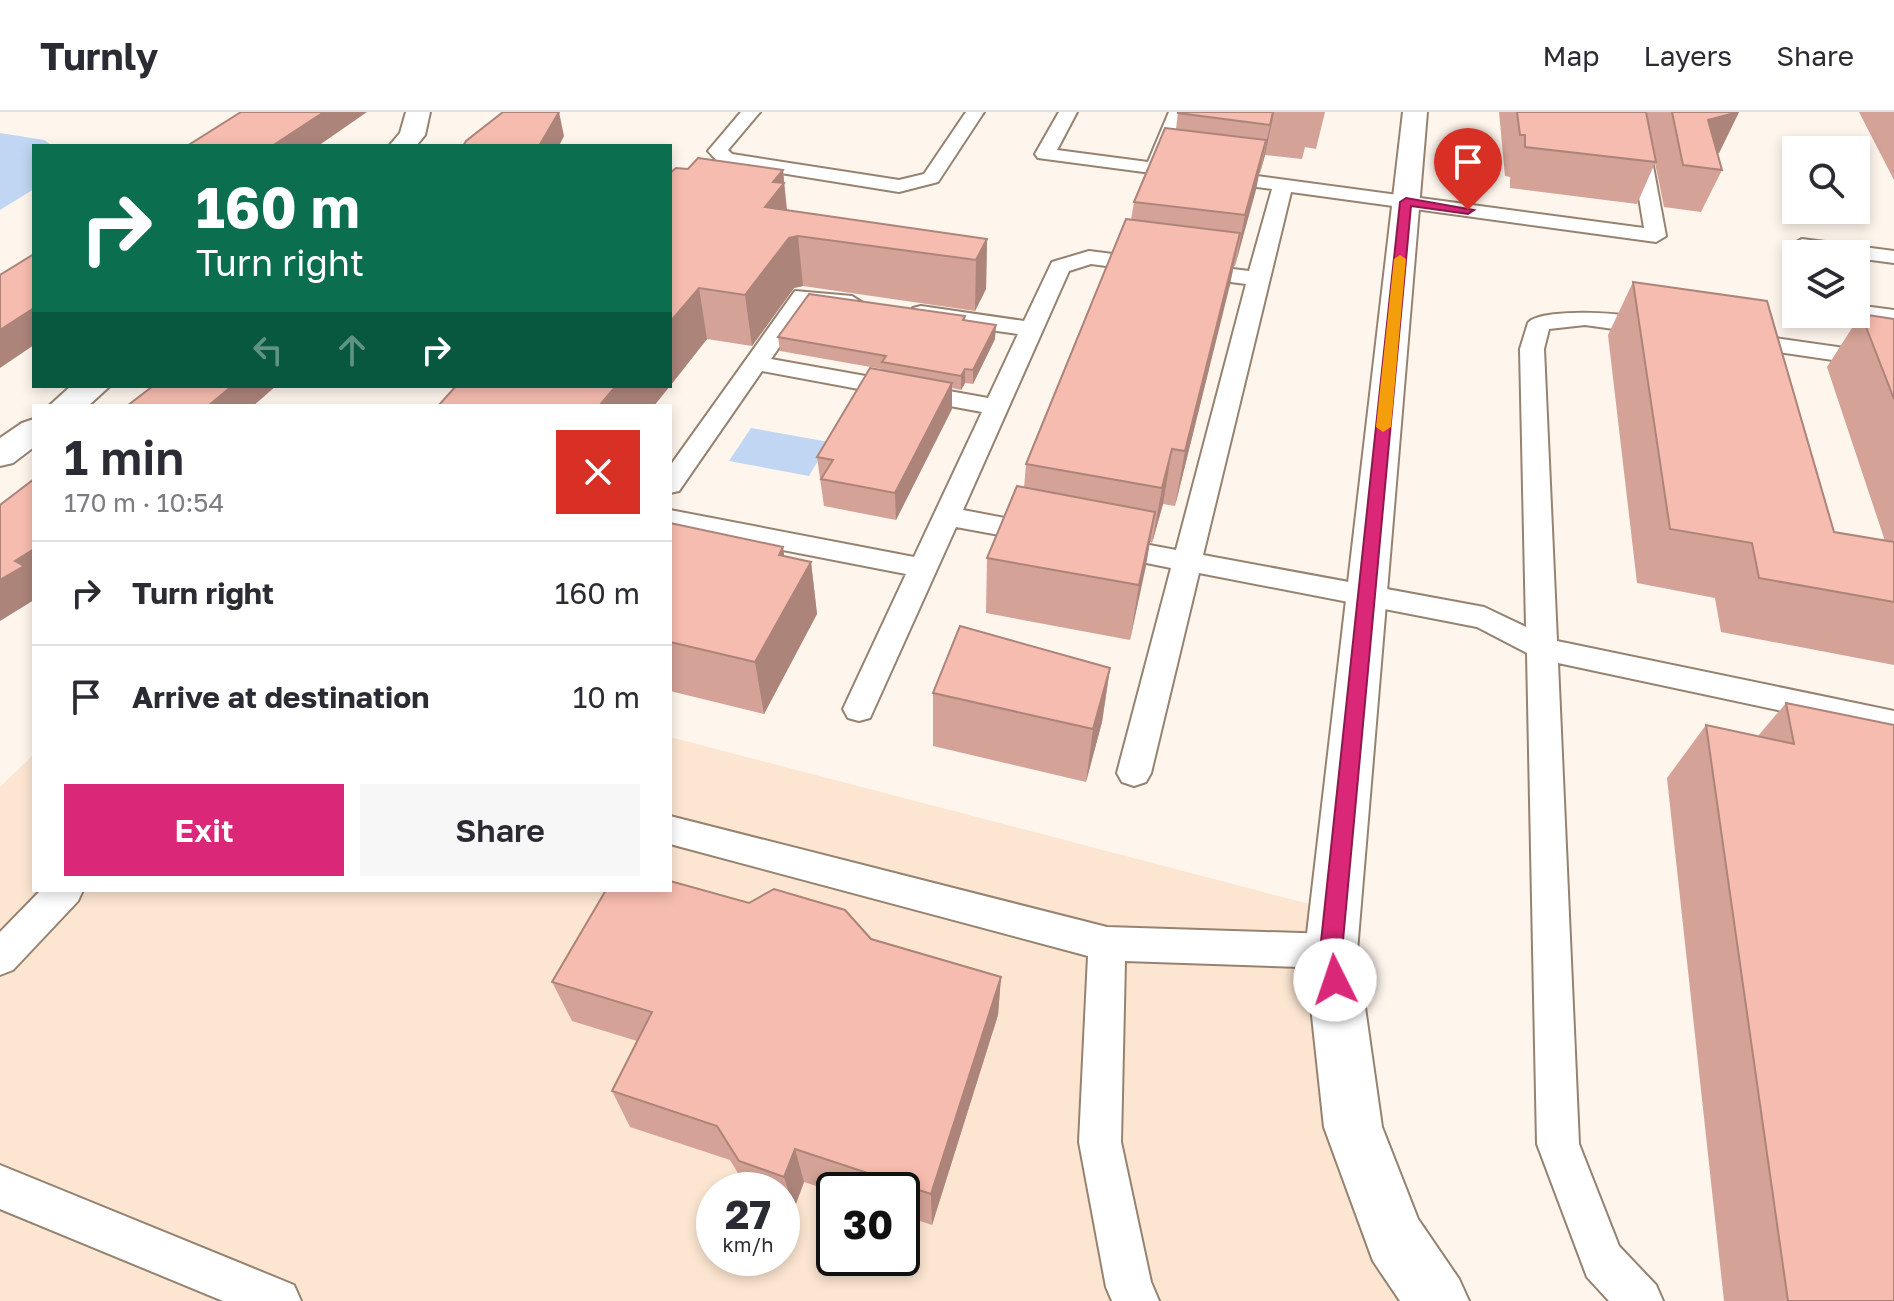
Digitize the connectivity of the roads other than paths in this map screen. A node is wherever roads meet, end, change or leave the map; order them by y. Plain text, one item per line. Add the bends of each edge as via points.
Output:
1 (418, 112) edge
2 (751, 112) edge
3 (975, 112) edge
4 (1068, 112) edge
5 (1178, 112) edge
6 (1415, 112) edge
7 (1634, 112) edge
8 (404, 144) edge
9 (1155, 169) junction
10 (1283, 185) junction
11 (1406, 202) junction
12 (1870, 254) edge
13 (1894, 257) edge
14 (1258, 279) junction
15 (1870, 314) edge
16 (1894, 317) edge
17 (1032, 329) junction
18 (1894, 362) edge
19 (755, 363) junction
20 (90, 388) edge
21 (69, 404) edge
22 (997, 407) junction
23 (32, 431) edge
24 (0, 455) edge
25 (672, 482) edge
26 (947, 516) junction
27 (672, 519) edge
28 (1189, 562) junction
29 (923, 568) junction
30 (1366, 595) junction
31 (1544, 649) junction
32 (859, 709) dead end
33 (1894, 723) edge
34 (1134, 773) dead end
35 (672, 831) edge
36 (63, 892) edge
37 (1107, 944) junction
38 (1331, 951) junction
39 (0, 958) edge
40 (0, 1187) edge
41 (278, 1301) edge
42 (1136, 1301) edge
43 (1437, 1301) edge
44 (1640, 1301) edge

1 - 8 street
2 - 3 lane via 717,151 726,159 899,186 931,178
4 - 9 lane via 1045,154
5 - 9 lane
6 - 11 street
7 - 11 lane via 1656,236
9 - 10 lane
10 - 11 lane
10 - 14 lane
11 - 30 street
12 - 13 lane
14 - 17 lane via 1089,257 1060,267
14 - 28 lane
15 - 16 lane
17 - 19 lane via 803,296
17 - 22 lane
18 - 31 lane via 1585,318 1539,323 1532,349
19 - 22 lane
19 - 25 lane
20 - 21 street
22 - 26 lane
23 - 24 street
26 - 28 lane
26 - 29 lane
27 - 29 lane
28 - 30 lane
28 - 34 lane
29 - 32 lane
30 - 31 lane via 1484,618
30 - 38 street
31 - 33 lane
31 - 44 lane via 1558,1144 1603,1261
35 - 37 lane
36 - 39 lane
37 - 38 lane
37 - 42 lane via 1100,1142
38 - 43 street via 1353,1127 1395,1239
40 - 41 lane

